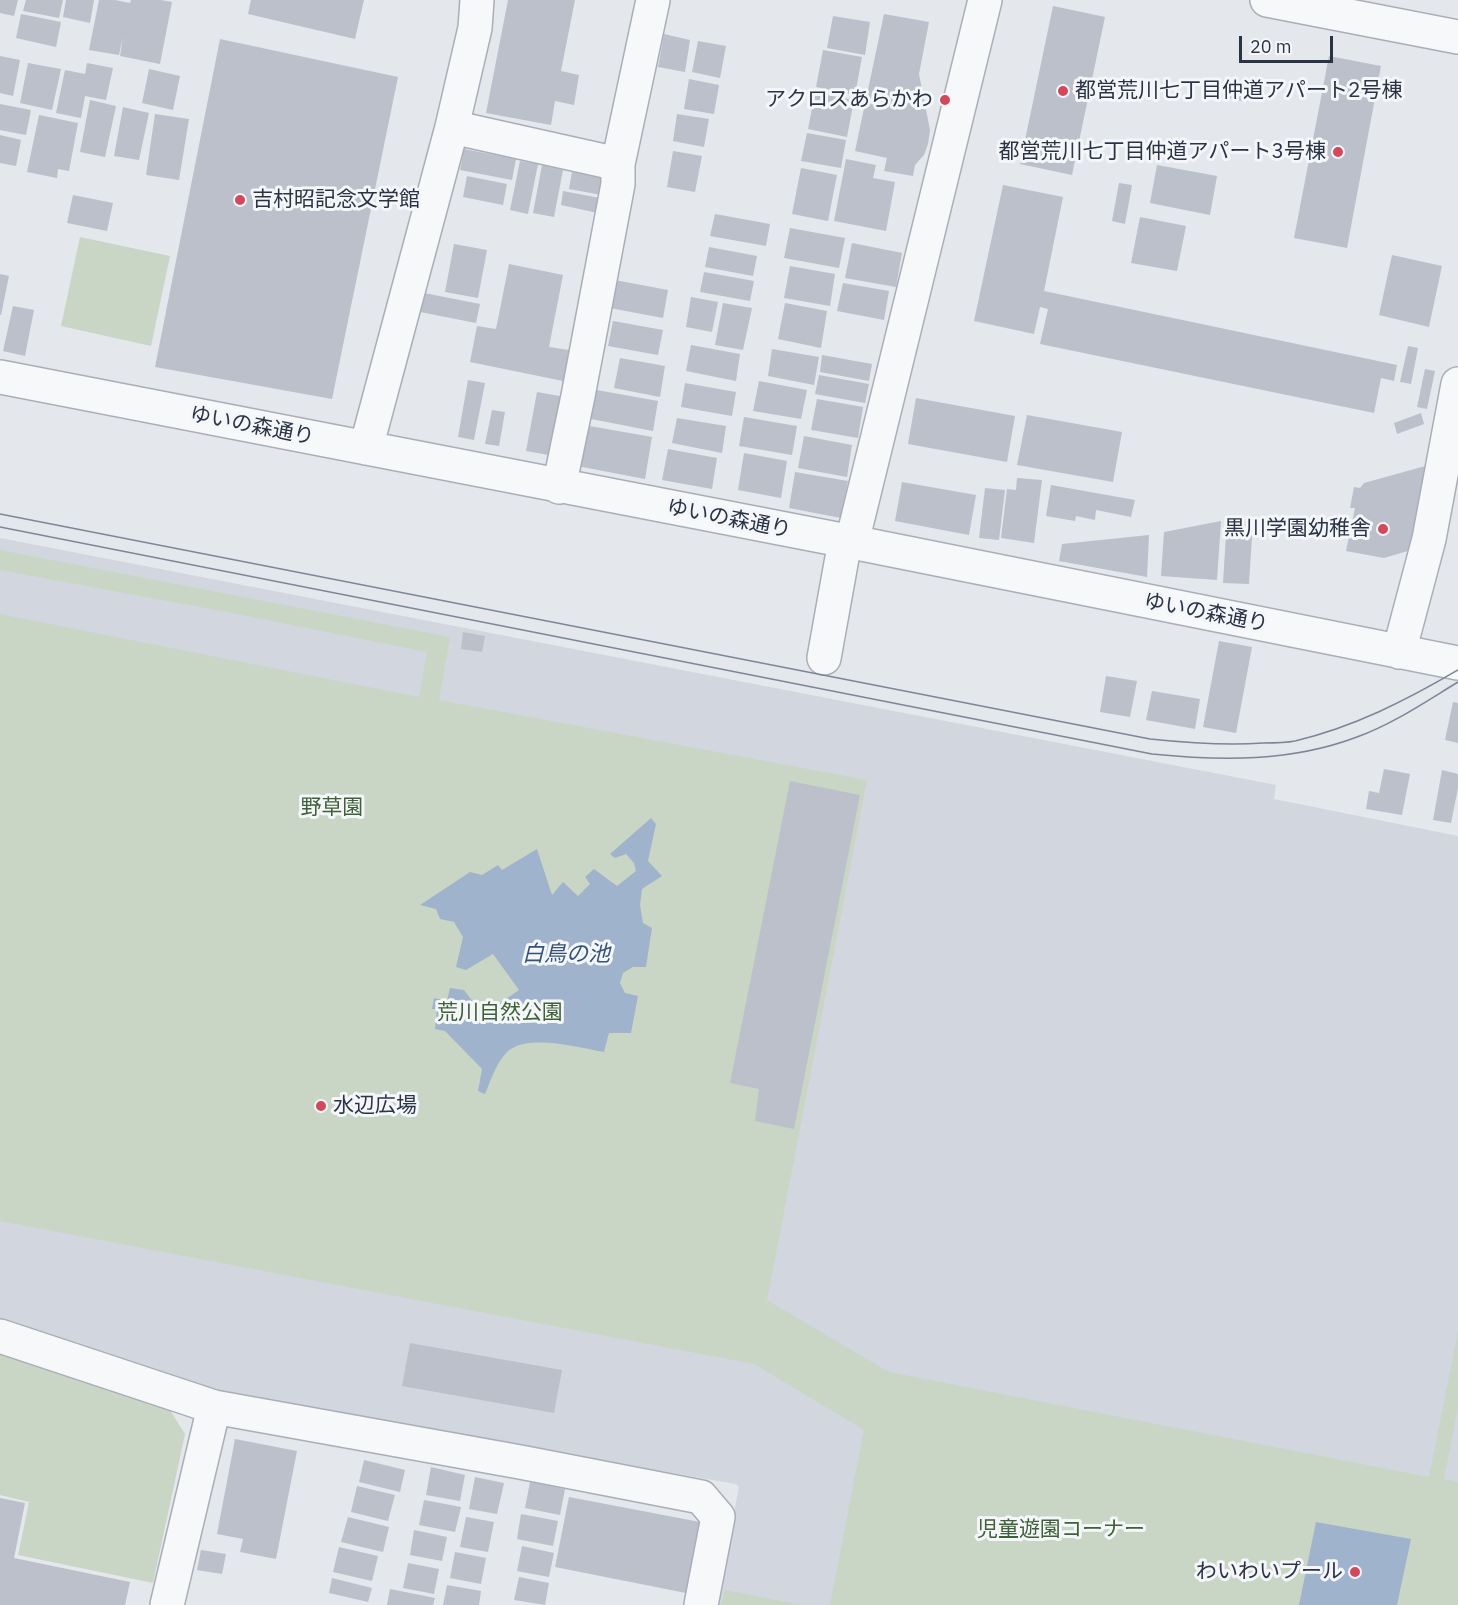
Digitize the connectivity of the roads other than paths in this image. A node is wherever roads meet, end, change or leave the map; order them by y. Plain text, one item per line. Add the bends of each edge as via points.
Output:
1 (477, 0) edge
2 (653, 0) edge
3 (985, 0) edge
4 (1267, 0) edge
5 (1458, 36) edge
6 (452, 127) junction
7 (618, 164) junction
8 (0, 377) edge
9 (1458, 384) edge
10 (366, 448) junction
11 (559, 487) junction
12 (849, 542) junction
13 (1399, 652) junction
14 (824, 658) dead end
15 (1458, 663) edge
16 (0, 1336) edge
17 (214, 1407) junction
18 (167, 1605) edge
19 (701, 1605) edge

1 - 6 street via 475,28
2 - 7 street
3 - 12 street
4 - 5 street
6 - 7 street
6 - 10 street
7 - 11 street via 616,196
8 - 10 street, ゆいの森通り
9 - 13 street via 1429,538
10 - 11 street, ゆいの森通り
11 - 12 street, ゆいの森通り
12 - 13 street, ゆいの森通り
12 - 14 street
13 - 15 street, ゆいの森通り
16 - 17 street
17 - 18 street
17 - 19 street via 701,1497 718,1517

